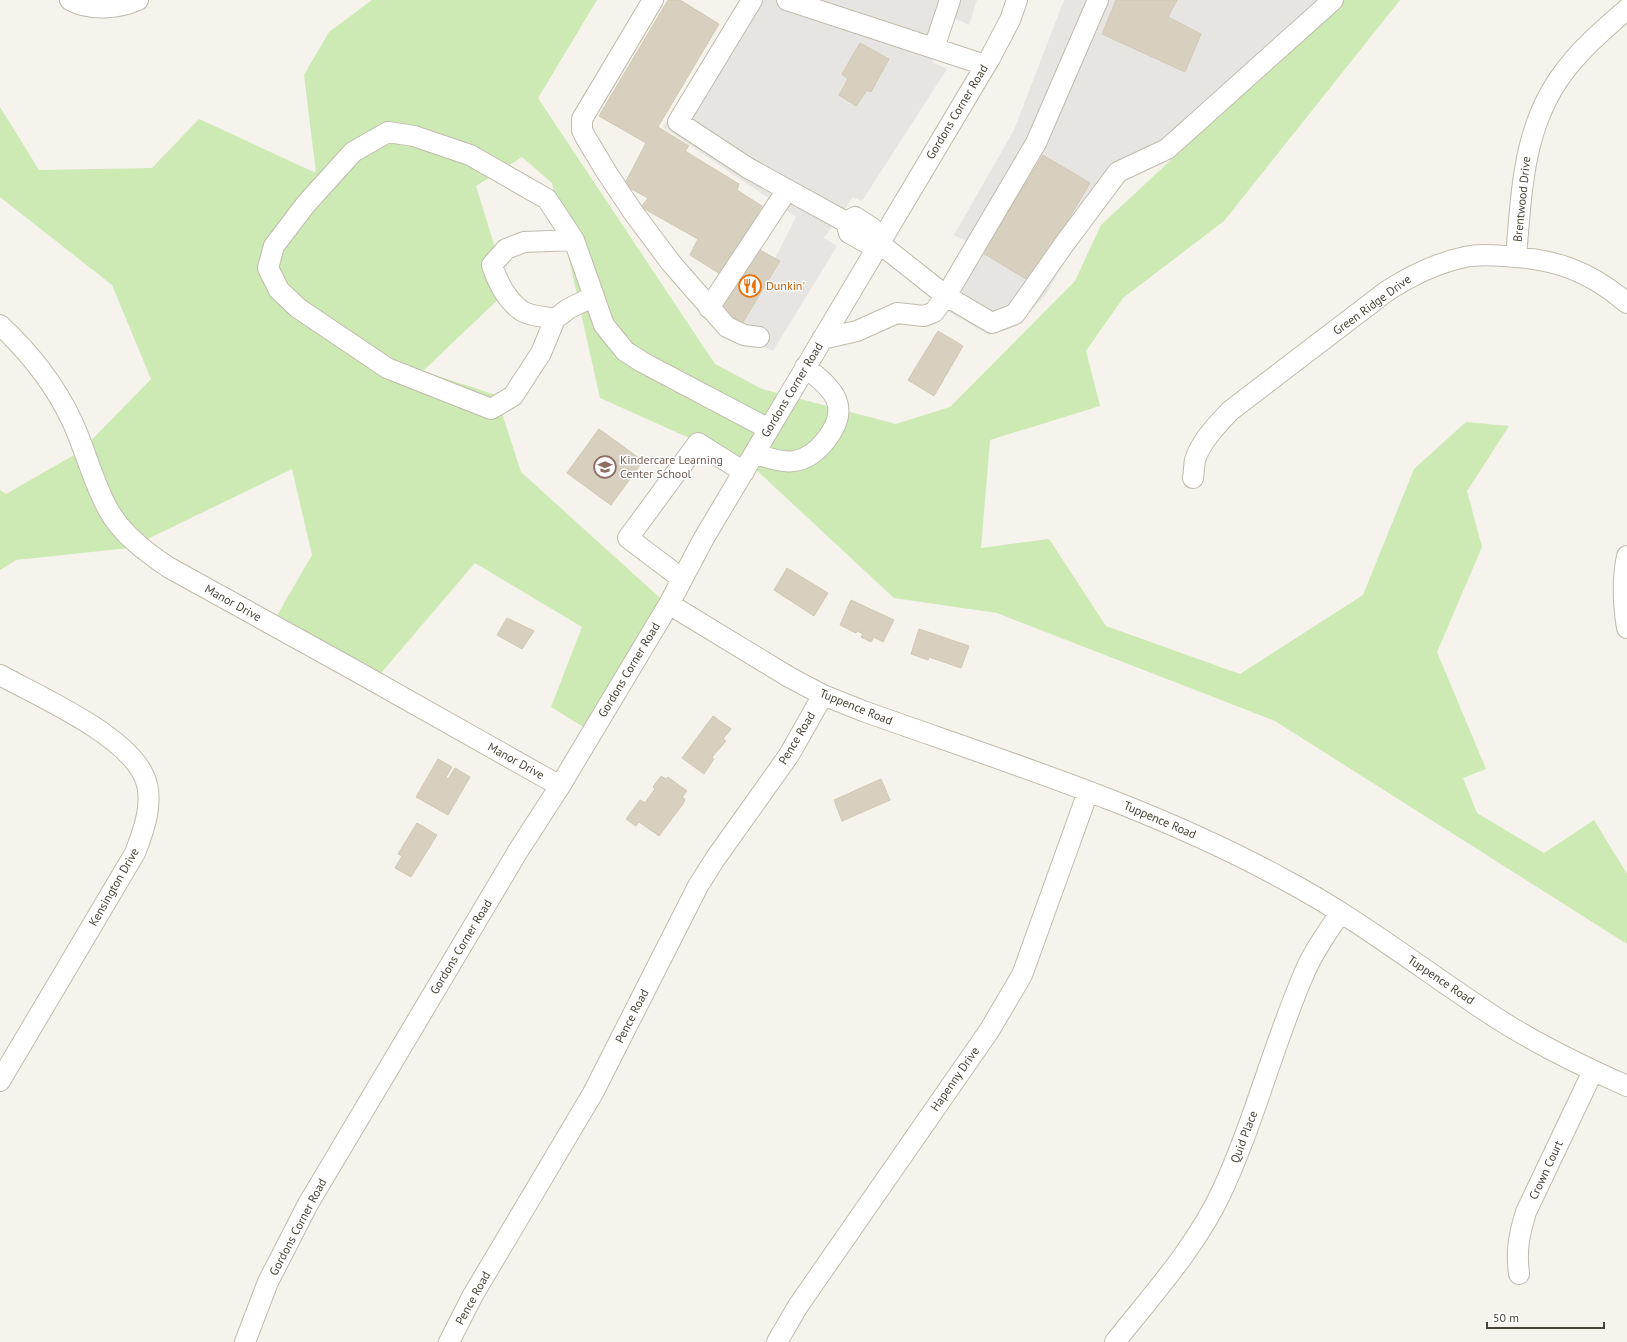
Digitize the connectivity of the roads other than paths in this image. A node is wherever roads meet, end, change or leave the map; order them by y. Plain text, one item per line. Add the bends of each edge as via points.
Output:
1 (70, 0) edge
2 (138, 0) edge
3 (653, 0) edge
4 (752, 0) edge
5 (787, 0) edge
6 (950, 0) edge
7 (1017, 0) edge
8 (1098, 0) edge
9 (1333, 0) edge
10 (1627, 9) edge
11 (934, 48) junction
12 (985, 65) junction
13 (786, 190) junction
14 (574, 240) junction
15 (877, 241) junction
16 (1516, 256) junction
17 (594, 296) junction
18 (946, 296) junction
19 (1627, 303) edge
20 (709, 308) junction
21 (555, 319) junction
22 (0, 325) edge
23 (758, 337) dead end
24 (822, 339) junction
25 (805, 367) junction
26 (769, 429) junction
27 (755, 453) junction
28 (744, 472) junction
29 (1193, 478) dead end
30 (1627, 556) edge
31 (681, 578) junction
32 (669, 604) junction
33 (1627, 628) edge
34 (0, 675) edge
35 (823, 694) junction
36 (560, 786) junction
37 (1088, 792) junction
38 (1340, 913) junction
39 (1593, 1071) junction
40 (0, 1081) edge
41 (1627, 1086) edge
42 (1519, 1274) dead end
43 (245, 1342) edge
44 (449, 1342) edge
45 (777, 1342) edge
46 (1115, 1342) edge

1 - 2 street via 104,7
3 - 20 street via 582,119 582,130 633,212
4 - 13 street via 678,122
5 - 11 street
6 - 11 street
7 - 12 street, Gordons Corner Road via 1010,20
8 - 18 street via 1036,144
9 - 18 street via 1167,149 1118,172 1016,314 992,323
10 - 16 street, Brentwood Drive via 1572,61 1540,112 1526,159
11 - 12 street
12 - 15 street, Gordons Corner Road
13 - 15 street via 846,222 849,233 854,236 865,242
13 - 20 street
14 - 17 street
14 - 21 street via 524,242 506,249 492,264 497,279 510,299 523,312
14 - 21 street via 546,199 477,158 414,136 388,132 353,152 306,204 274,246 268,268 279,290 298,308 387,368 491,410 512,396 541,353
15 - 18 street
15 - 24 street, Gordons Corner Road
16 - 19 street, Green Ridge Drive via 1549,260 1583,274 1603,284
16 - 29 street, Green Ridge Drive via 1465,257 1412,275 1387,291 1230,411 1203,446 1196,459
17 - 21 street via 568,309
17 - 26 street via 604,325 625,351
18 - 24 street via 934,312 924,316 897,313 857,331
20 - 23 street via 726,327 744,335
22 - 36 street, Manor Drive via 16,340 53,387 72,421 110,512 124,532 144,550 168,567
24 - 25 street, Gordons Corner Road
25 - 26 street, Gordons Corner Road
25 - 27 street via 823,380 832,392 839,412 836,425 816,452 800,460 778,462
26 - 27 street, Gordons Corner Road
27 - 28 street, Gordons Corner Road
28 - 31 street, Gordons Corner Road
28 - 31 street via 698,443 628,538
30 - 33 street via 1623,586
31 - 32 street, Gordons Corner Road
32 - 35 street, Tuppence Road via 789,677
32 - 36 street, Gordons Corner Road
34 - 40 street, Kensington Drive via 74,716 105,735 126,752 144,776 148,802 147,819 135,853
35 - 37 street, Tuppence Road via 863,711
35 - 44 street, Pence Road via 789,755 698,886 593,1092 473,1295
36 - 43 street, Gordons Corner Road via 518,851 308,1204 267,1285
37 - 38 street, Tuppence Road via 1122,803 1221,846 1287,880
37 - 45 street, Hapenny Drive via 1022,975 989,1031 798,1306
38 - 39 street, Tuppence Road via 1501,1021
38 - 46 street, Quid Place via 1303,974 1222,1193 1190,1246
39 - 41 street, Tuppence Road
39 - 42 street, Crown Court via 1526,1212 1516,1254

